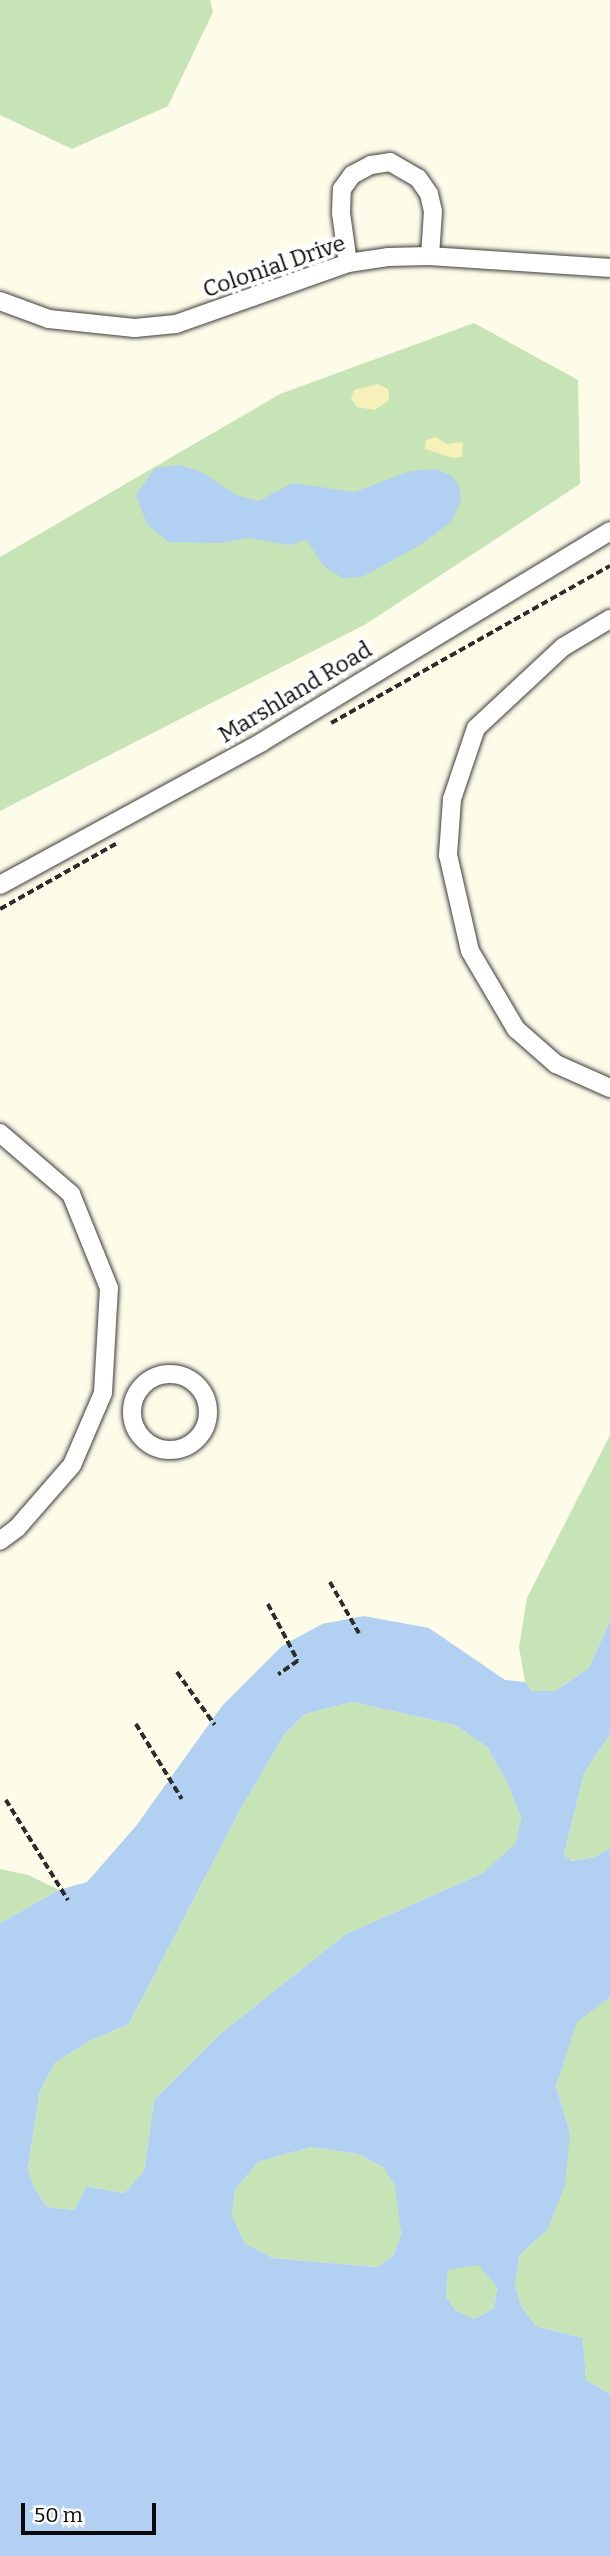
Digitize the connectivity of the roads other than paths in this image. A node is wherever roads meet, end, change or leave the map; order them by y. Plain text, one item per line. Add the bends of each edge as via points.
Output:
1 (430, 256) junction
2 (348, 263) junction
3 (610, 268) edge
4 (1, 307) edge
5 (610, 531) edge
6 (610, 619) edge
7 (0, 885) edge
8 (610, 1088) edge
9 (0, 1133) edge
10 (103, 1393) junction
11 (131, 1401) junction
12 (0, 1541) edge

1 - 2 street, Colonial Drive
1 - 2 street via 433,211 429,194 418,178 390,162 352,175 342,189
1 - 3 street, Colonial Drive
2 - 4 street, Colonial Drive via 176,324 135,328 93,325
5 - 7 street, Marshland Road via 262,742
6 - 8 street via 563,647 476,728 452,799 448,855 470,951 516,1029 556,1064
9 - 10 street via 71,1194 108,1288
10 - 11 street
10 - 12 street via 72,1465
11 - 11 street via 132,1425 146,1444 169,1451 196,1440 208,1419 200,1389 177,1374 148,1379

